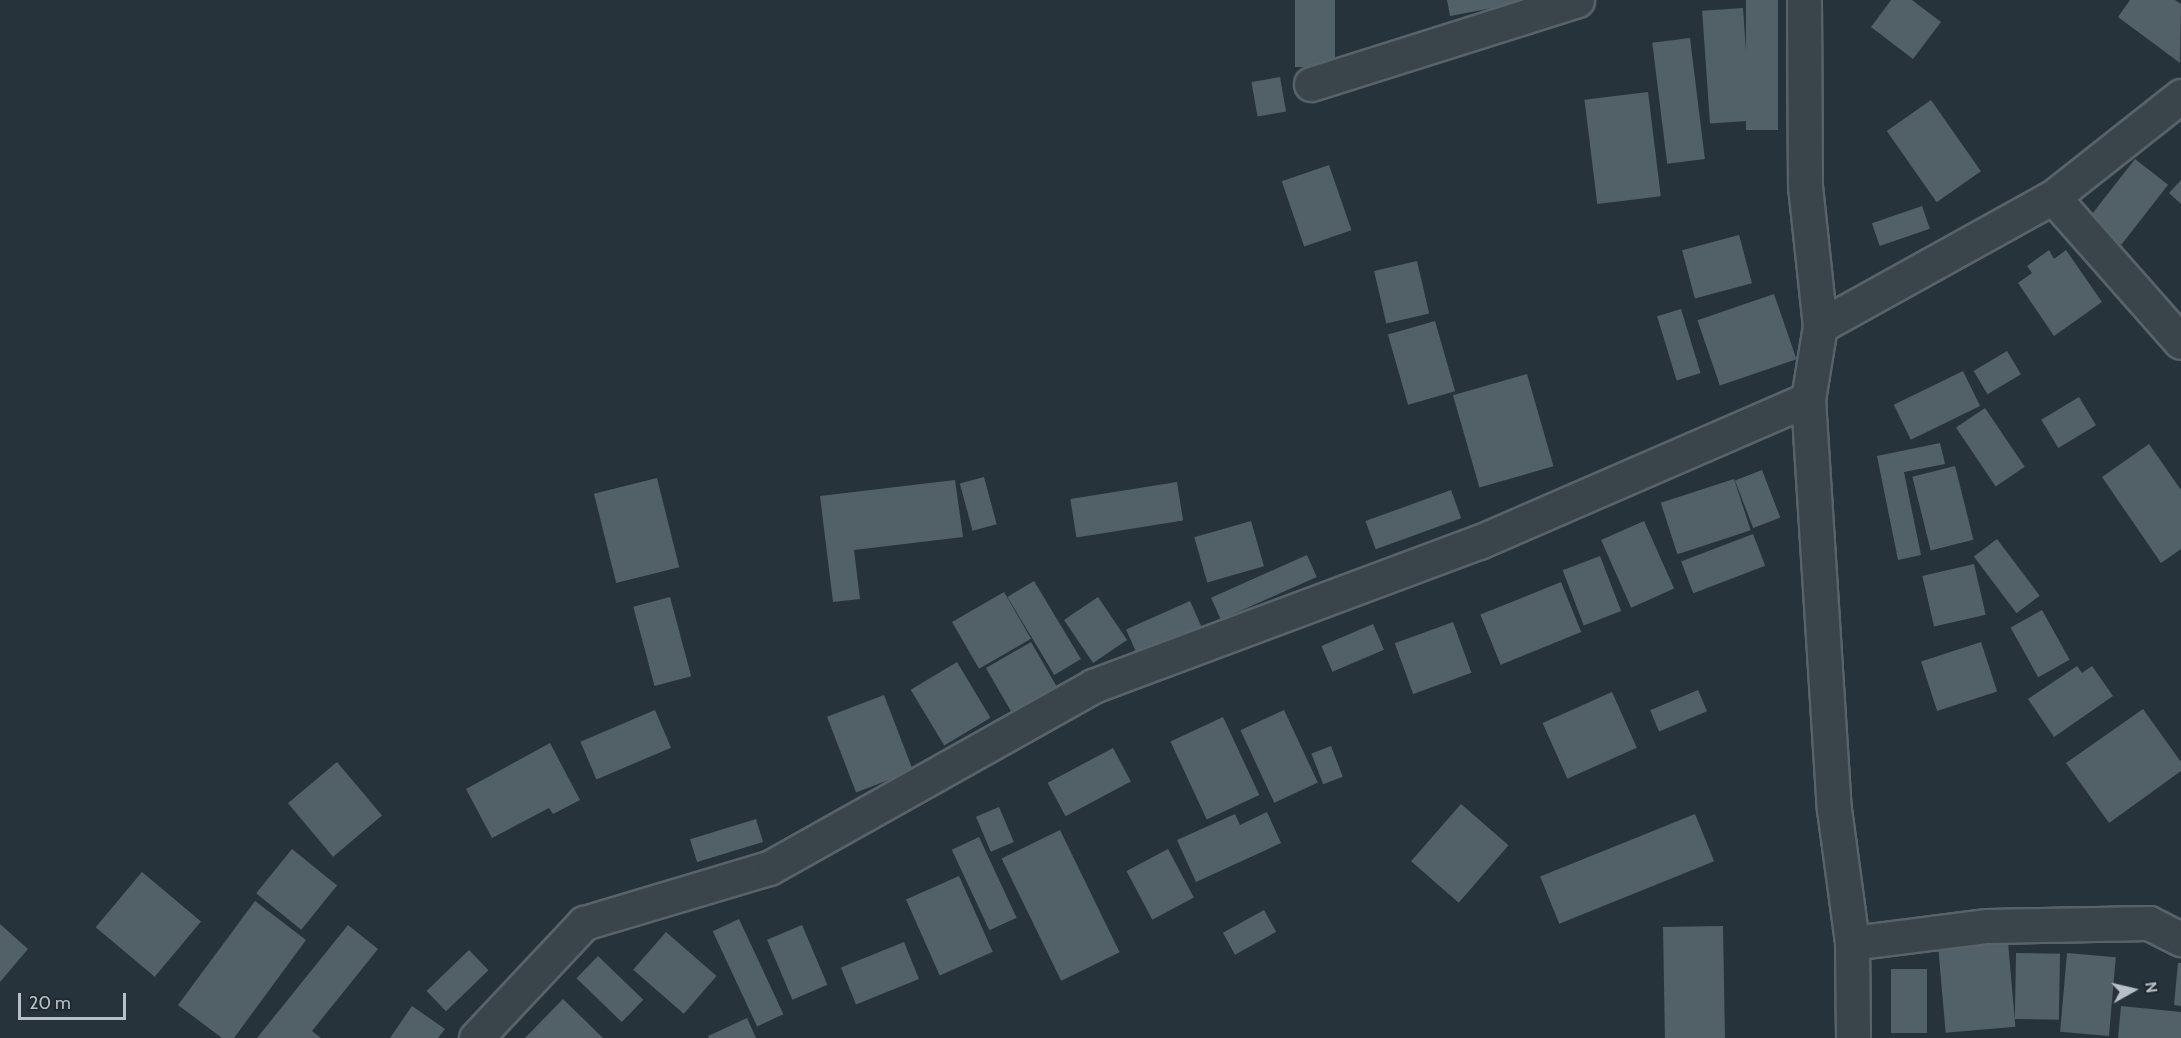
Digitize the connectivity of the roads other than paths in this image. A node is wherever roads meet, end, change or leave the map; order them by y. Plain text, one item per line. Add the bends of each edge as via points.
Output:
1 (1577, 0) edge
2 (1804, 0) edge
3 (1311, 84) dead end
4 (2181, 96) edge
5 (2053, 197) junction
6 (1820, 326) junction
7 (2181, 342) edge
8 (1808, 399) junction
9 (2181, 939) edge
10 (1852, 943) junction
11 (476, 1038) edge
12 (1853, 1038) edge

1 - 3 street
2 - 6 street via 1805,186
4 - 5 street
5 - 6 street
5 - 7 street
6 - 8 street
8 - 10 street via 1834,809
8 - 11 street via 1479,542 1093,686 769,868 585,923
9 - 10 street via 2149,923 1987,926
10 - 12 street

